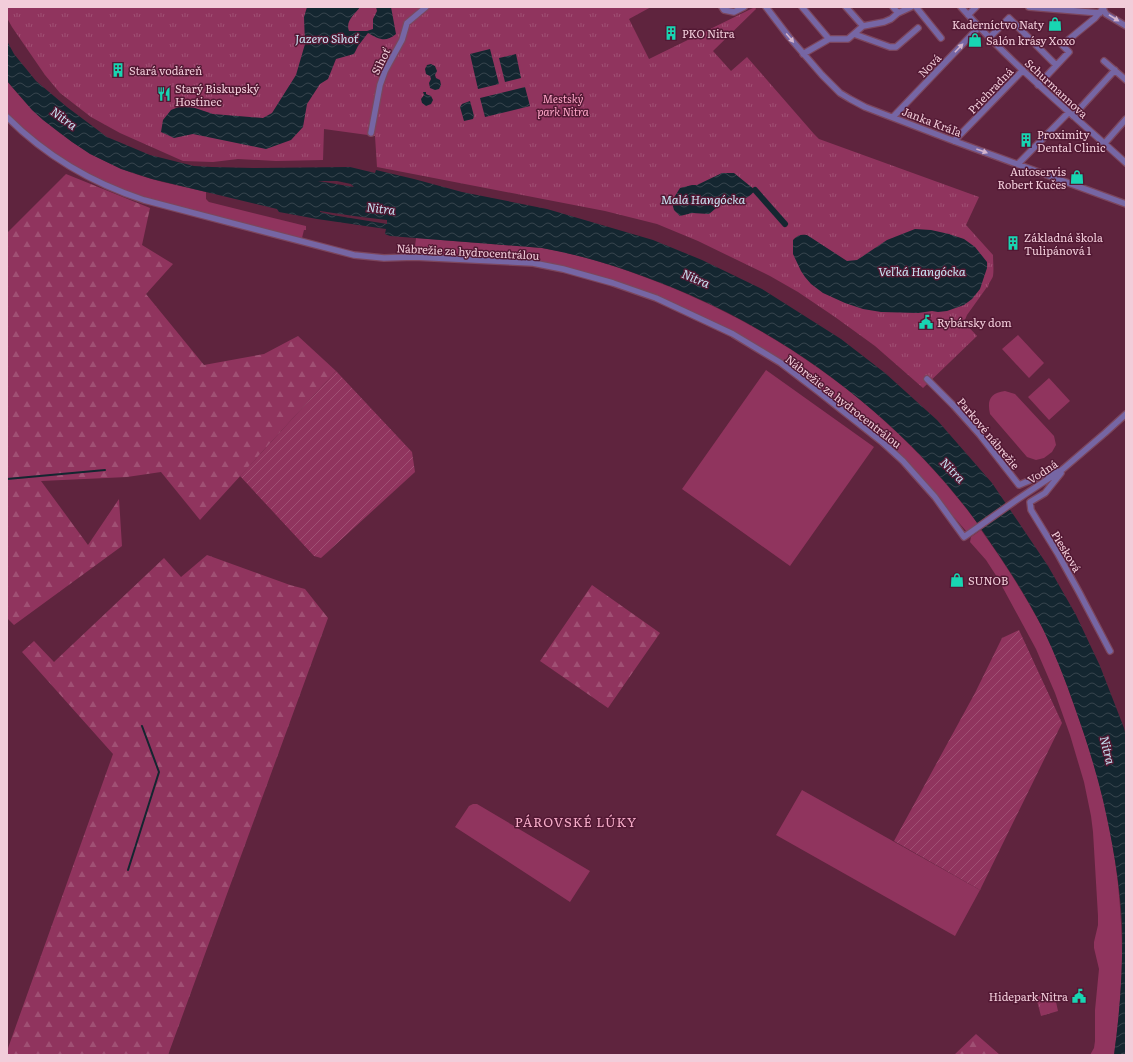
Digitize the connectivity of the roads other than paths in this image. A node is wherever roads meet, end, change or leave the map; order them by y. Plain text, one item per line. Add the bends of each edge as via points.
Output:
1 (426, 7) edge
2 (722, 7) edge
3 (744, 7) edge
4 (766, 7) edge
5 (802, 7) edge
6 (846, 7) edge
7 (893, 7) edge
8 (911, 7) edge
9 (916, 7) edge
10 (960, 7) edge
11 (976, 7) edge
12 (1029, 7) edge
13 (1102, 10) edge
14 (898, 13) junction
15 (968, 15) junction
16 (863, 26) junction
17 (1126, 26) edge
18 (979, 27) junction
19 (918, 28) dead end
20 (854, 34) junction
21 (941, 38) dead end
22 (989, 38) junction
23 (829, 39) junction
24 (803, 54) junction
25 (1104, 61) dead end
26 (1056, 65) junction
27 (1023, 70) junction
28 (1115, 70) junction
29 (1126, 80) edge
30 (1038, 85) junction
31 (1071, 114) junction
32 (7, 117) edge
33 (893, 117) junction
34 (1126, 119) edge
35 (371, 133) dead end
36 (954, 141) junction
37 (1104, 144) junction
38 (1018, 164) junction
39 (1126, 164) edge
40 (1126, 204) edge
41 (927, 379) dead end
42 (1126, 414) edge
43 (1063, 469) junction
44 (964, 537) joint
45 (1110, 652) dead end

1 - 35 street, Sihoť via 407,23 402,40 385,70
2 - 3 street via 734,12
4 -> 24 street, Janka Kráľa
5 - 23 street
6 - 16 street
7 - 14 street
8 - 14 street
9 - 21 street
10 - 15 street, Schurmannova
11 - 15 street
12 - 13 street
13 -> 17 street
13 - 26 street via 1062,45 1069,52
14 - 16 street via 884,22
15 - 18 street, Schurmannova
16 - 20 street
18 - 22 street, Schurmannova
33 -> 18 street, Nová
19 - 20 street via 896,47
20 - 23 street via 848,39
22 - 26 street via 1009,18
22 - 27 street, Schurmannova
23 - 24 street
24 - 33 street, Janka Kráľa via 840,93 865,107
25 - 28 street
26 - 30 street
27 - 30 street, Schurmannova
27 - 36 street, Priehradná
28 - 29 street
28 - 31 street
30 - 31 street, Schurmannova
31 - 37 street, Schurmannova
31 - 38 street
32 - 44 street, Nábrežie za hydrocentrálou via 42,148 67,165 114,190 144,200 354,255 373,258 414,257 533,263 563,268 656,298 733,334 781,363 819,392 881,441 903,462 935,497
33 - 36 street, Janka Kráľa
34 - 37 street
36 -> 38 street, Janka Kráľa
37 - 39 street, Schurmannova
38 - 40 street, Janka Kráľa
41 - 43 street, Parkové nábrežie via 980,434 1019,485
42 - 43 street, Vodná
43 - 44 street, Vodná
43 - 45 street, Piesková via 1045,494 1030,502 1030,510 1058,554

